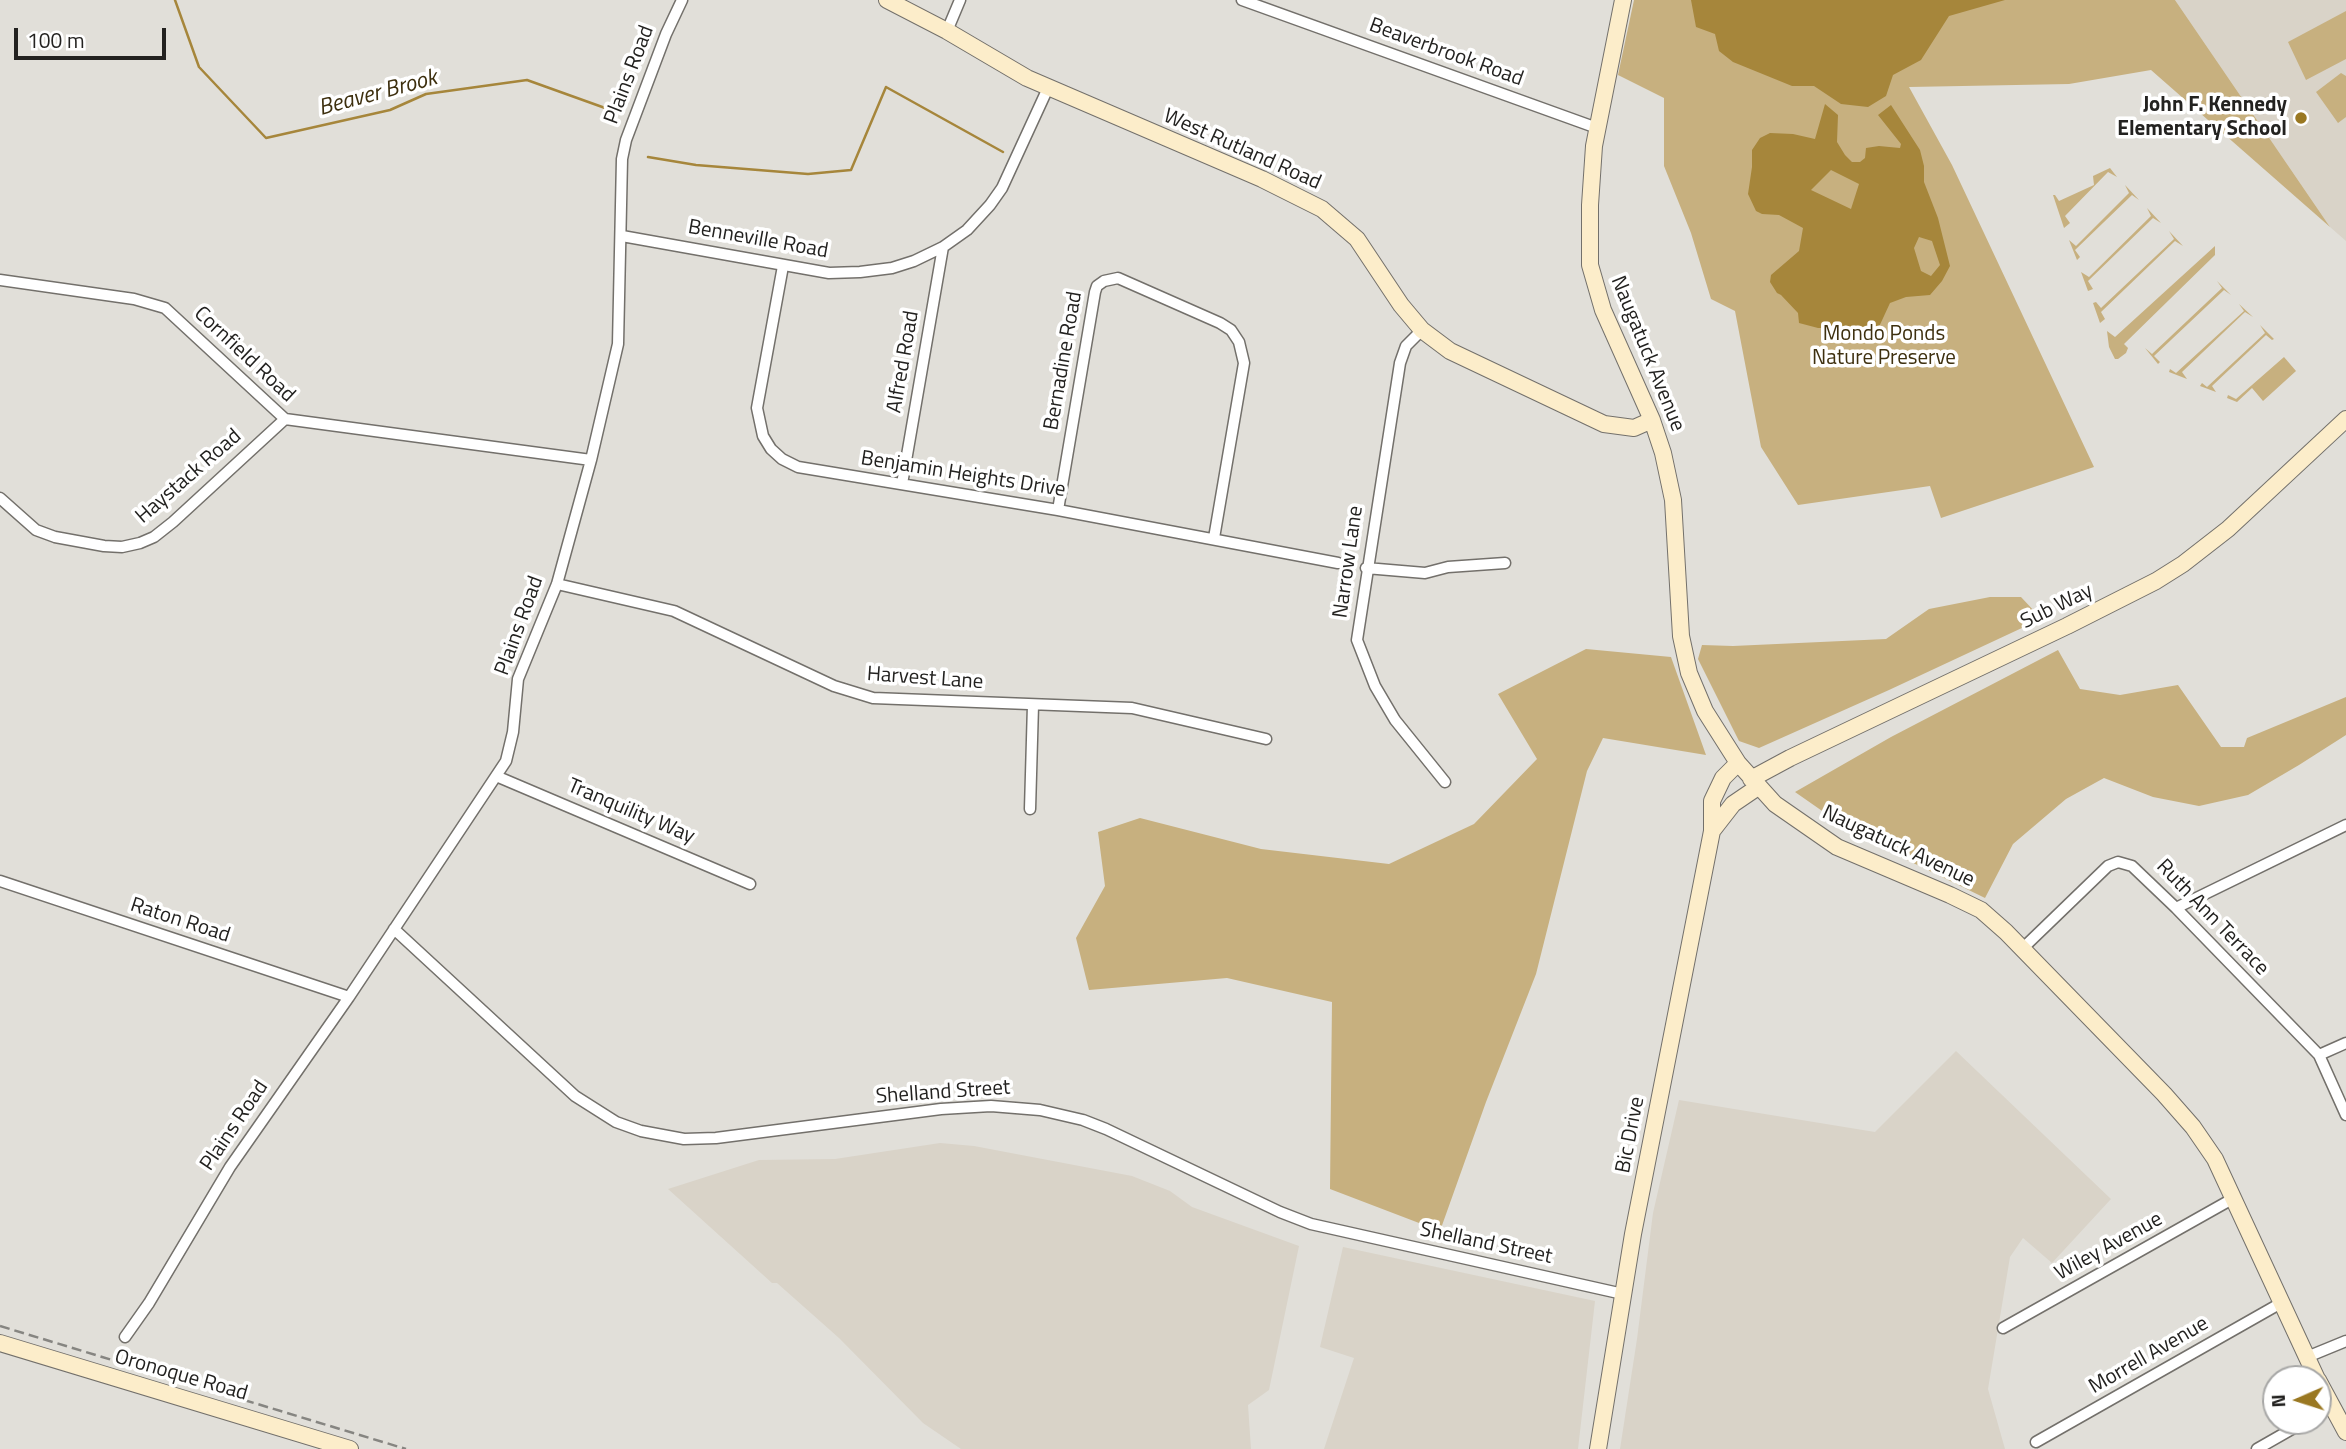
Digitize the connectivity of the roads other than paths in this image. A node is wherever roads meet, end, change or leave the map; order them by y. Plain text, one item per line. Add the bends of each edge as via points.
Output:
1 (682, 0) edge
2 (887, 0) edge
3 (960, 0) edge
4 (1242, 0) edge
5 (1623, 0) edge
6 (947, 31) junction
7 (1048, 88) junction
8 (1597, 128) junction
9 (622, 236) junction
10 (943, 247) junction
11 (783, 266) junction
12 (0, 280) edge
13 (1422, 330) junction
14 (285, 419) junction
15 (2346, 419) edge
16 (1652, 420) junction
17 (591, 460) junction
18 (902, 484) junction
19 (0, 498) edge
20 (1058, 510) junction
21 (1214, 538) junction
22 (1338, 563) dead end
23 (1505, 563) dead end
24 (1366, 568) junction
25 (557, 584) junction
26 (1033, 705) junction
27 (1266, 739) dead end
28 (1738, 763) junction
29 (496, 776) junction
30 (1445, 782) dead end
31 (1754, 783) junction
32 (1030, 809) dead end
33 (2346, 825) edge
34 (1712, 831) junction
35 (0, 881) edge
36 (750, 884) dead end
37 (2176, 908) junction
38 (394, 929) junction
39 (2022, 949) junction
40 (349, 996) junction
41 (2346, 1043) edge
42 (2319, 1055) junction
43 (2346, 1115) edge
44 (2234, 1198) junction
45 (1623, 1293) junction
46 (2281, 1303) junction
47 (2003, 1328) dead end
48 (125, 1337) dead end
49 (2346, 1340) edge
50 (0, 1343) edge
51 (2307, 1357) junction
52 (2311, 1365) edge
53 (2332, 1418) edge
54 (2346, 1432) edge
55 (2282, 1435) edge
56 (2036, 1442) dead end
57 (350, 1449) edge
58 (1598, 1449) edge
59 (2257, 1449) edge

1 - 9 street, Plains Road via 626,140
2 - 6 main road, West Rutland Road
3 - 6 street
4 - 8 street, Beaverbrook Road
5 - 8 main road, Naugatuck Avenue
6 - 7 main road, West Rutland Road
7 - 10 street, Benneville Road via 1002,188 967,229
7 - 13 main road, West Rutland Road via 1322,209 1357,239
8 - 16 main road, Naugatuck Avenue via 1590,205 1592,276 1611,331
9 - 11 street, Benneville Road
9 - 17 street, Plains Road via 618,344
10 - 11 street, Benneville Road via 892,268 860,272
10 - 18 street, Alfred Road
11 - 18 street, Benjamin Heights Drive via 759,393 758,422 763,436 771,449 797,467
12 - 14 street, Cornfield Road via 154,303
13 - 16 main road, West Rutland Road via 1450,351 1595,421 1629,429
13 - 24 street, Narrow Lane via 1406,346 1400,363
14 - 17 street, Cornfield Road
14 - 19 street, Haystack Road via 173,522 141,543 104,546 55,537 36,530
15 - 31 main road, Sub Way via 2228,529 2156,581 1790,758
16 - 28 main road, Naugatuck Avenue via 1673,499 1684,655 1706,711
17 - 25 street, Plains Road
18 - 20 street, Benjamin Heights Drive
20 - 21 street, Benjamin Heights Drive
20 - 21 street, Bernadine Road via 1095,292 1104,281 1118,278 1220,323 1239,342 1244,363
21 - 22 street, Benjamin Heights Drive
23 - 24 street via 1425,573
24 - 30 street, Narrow Lane via 1357,640 1395,720
25 - 26 street, Harvest Lane via 674,611 861,695
25 - 29 street, Plains Road via 518,678 511,747
26 - 27 street, Harvest Lane via 1132,708
26 - 32 street
28 - 31 main road, Naugatuck Avenue
28 - 34 main road, Bic Drive via 1717,788 1710,813
29 - 36 street, Tranquility Way
29 - 38 street, Plains Road
31 - 34 main road, Bic Drive
31 - 39 main road, Naugatuck Avenue via 1796,820 1837,846 1980,910
33 - 37 street
34 - 45 main road, Bic Drive
35 - 40 street, Raton Road
37 - 39 street, Ruth Ann Terrace via 2132,866 2114,863
37 - 42 street, Ruth Ann Terrace
38 - 40 street, Plains Road
38 - 45 street, Shelland Street via 575,1096 616,1122 641,1131 684,1139 716,1138 955,1108 1040,1110 1106,1129 1311,1224
39 - 44 main road, Naugatuck Avenue via 2178,1109 2215,1159
40 - 48 street, Plains Road via 230,1167
41 - 42 street
42 - 43 street, Ruth Ann Terrace
44 - 46 main road, Naugatuck Avenue
44 - 47 street, Wiley Avenue
45 - 58 main road, Bic Drive
46 - 51 main road, Naugatuck Avenue
46 - 56 street, Morrell Avenue
49 - 51 street
50 - 57 main road, Oronoque Road
51 - 52 main road, Naugatuck Avenue
53 - 54 main road, Naugatuck Avenue
55 - 59 street

